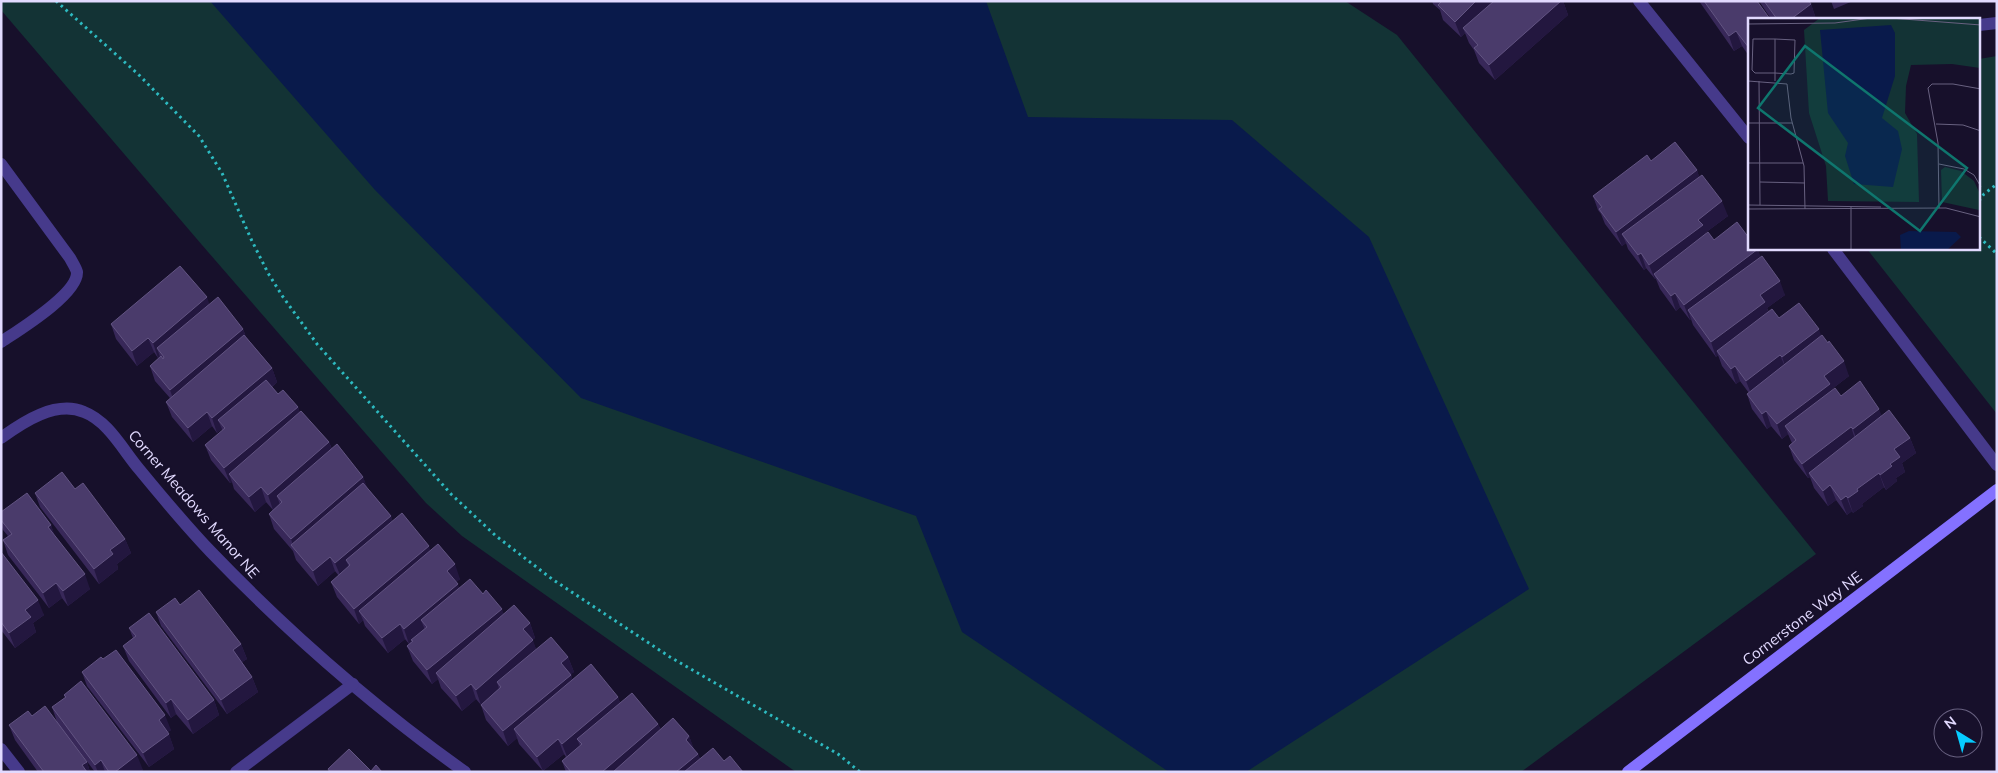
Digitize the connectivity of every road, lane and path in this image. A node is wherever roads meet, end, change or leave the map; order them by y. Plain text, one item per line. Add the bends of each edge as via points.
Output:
1 (56, 1) edge
2 (1639, 1) edge
3 (1997, 23) edge
4 (1980, 25) edge
5 (1748, 137) edge
6 (1, 164) edge
7 (1997, 184) edge
8 (1980, 200) edge
9 (1980, 238) edge
10 (1834, 250) edge
11 (1997, 254) edge
12 (1, 342) edge
13 (1, 438) edge
14 (1997, 465) edge
15 (1997, 490) edge
16 (353, 684) junction
17 (1, 749) edge
18 (19, 772) edge
19 (236, 772) edge
20 (465, 772) edge
21 (860, 772) edge
22 (1628, 772) edge

1 - 21 path via 138,74 199,136 222,173 268,273 316,344 451,494 496,536 552,579 670,657 838,754
2 - 5 street
3 - 4 street
6 - 12 street via 77,272 74,284 57,302
7 - 8 path
9 - 11 path
10 - 14 street
13 - 16 street, Corner Meadows Manor NE via 34,416 61,408 84,411 105,426 162,498 247,589
15 - 22 street, Cornerstone Way NE
16 - 19 street
16 - 20 street, Corner Meadows Manor NE
17 - 18 street

